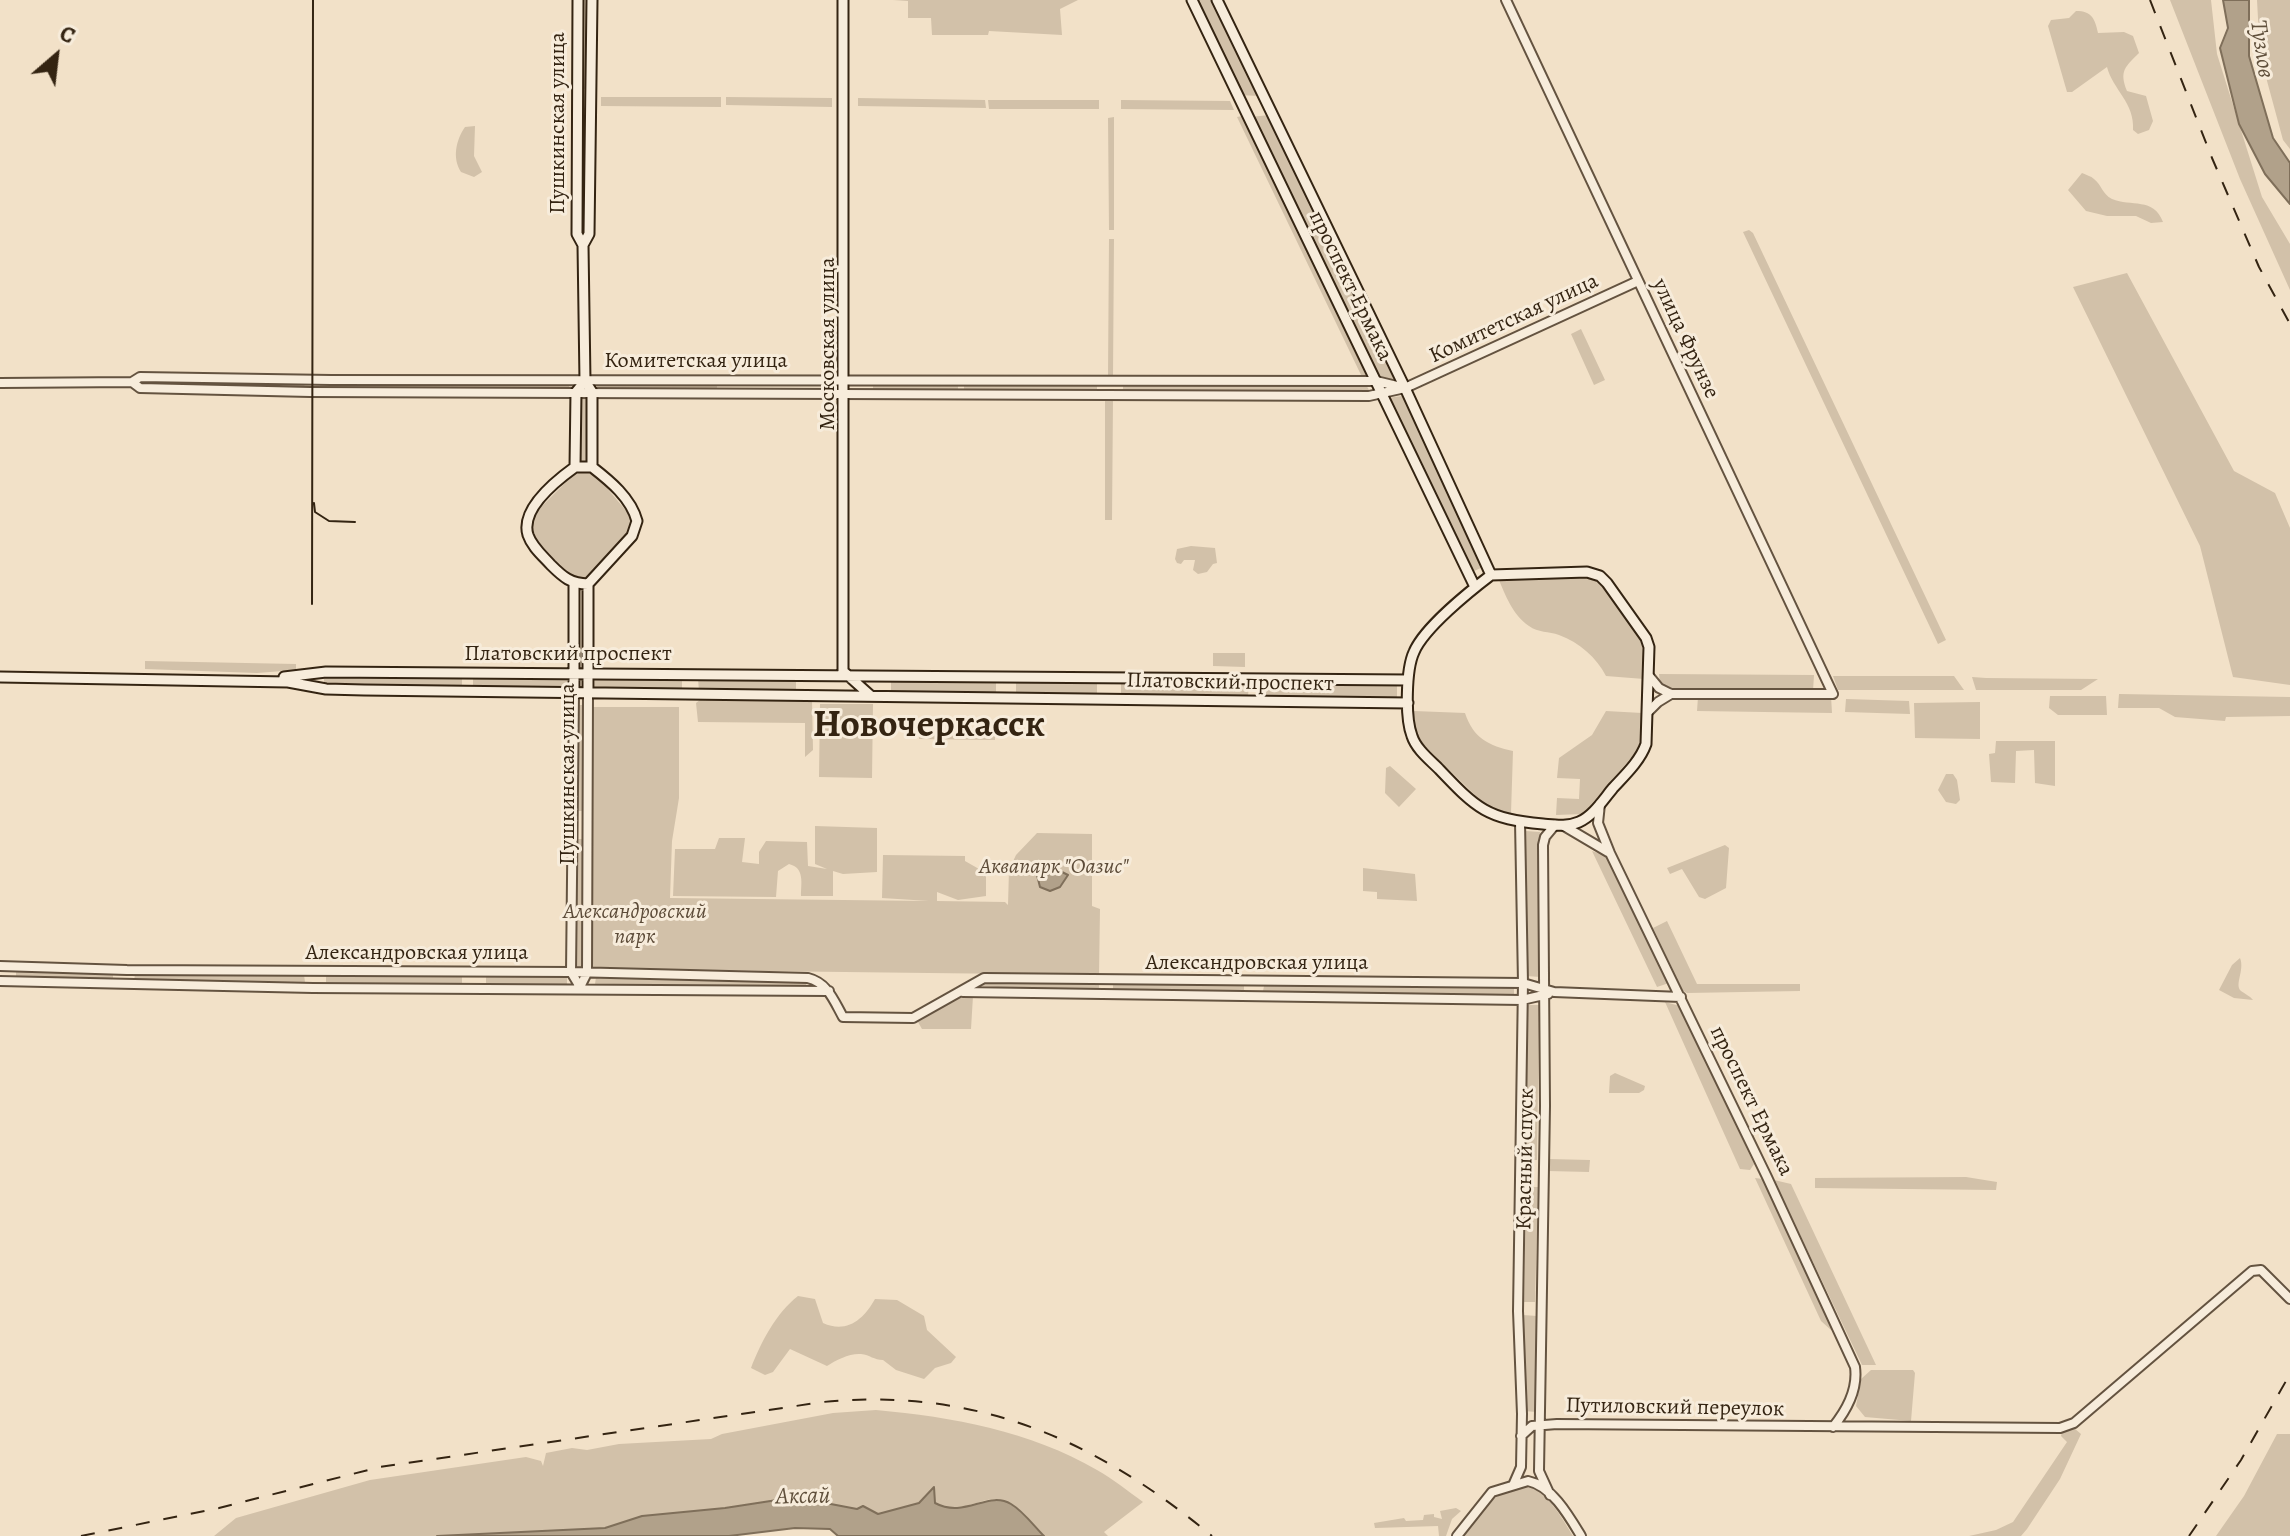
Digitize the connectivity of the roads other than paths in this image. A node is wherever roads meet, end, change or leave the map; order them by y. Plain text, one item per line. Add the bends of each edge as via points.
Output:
1 (578, 0) edge
2 (592, 0) edge
3 (845, 0) edge
4 (1192, 0) edge
5 (1217, 0) edge
6 (1506, 0) edge
7 (583, 245) junction
8 (1638, 281) junction
9 (430, 380) junction
10 (845, 380) junction
11 (585, 381) junction
12 (1376, 381) junction
13 (132, 382) junction
14 (0, 383) edge
15 (1405, 388) junction
16 (430, 392) junction
17 (576, 392) junction
18 (592, 392) junction
19 (845, 393) junction
20 (1382, 395) junction
21 (575, 467) junction
22 (592, 467) junction
23 (1491, 575) junction
24 (574, 584) junction
25 (588, 584) junction
26 (1475, 587) junction
27 (843, 663) junction
28 (468, 673) junction
29 (587, 673) junction
30 (574, 674) junction
31 (688, 674) junction
32 (830, 676) junction
33 (847, 676) junction
34 (0, 677) edge
35 (866, 677) junction
36 (1650, 677) junction
37 (131, 678) junction
38 (1005, 678) junction
39 (1408, 680) junction
40 (468, 692) junction
41 (574, 694) junction
42 (588, 694) junction
43 (1671, 694) junction
44 (687, 695) junction
45 (871, 696) junction
46 (1002, 698) junction
47 (1408, 703) junction
48 (1649, 711) junction
49 (1600, 803) junction
50 (1520, 822) junction
51 (1560, 826) junction
52 (1610, 853) junction
53 (0, 966) edge
54 (571, 972) junction
55 (587, 973) junction
56 (0, 981) edge
57 (1523, 983) junction
58 (580, 987) junction
59 (829, 991) junction
60 (962, 992) junction
61 (1548, 992) junction
62 (1681, 997) junction
63 (1522, 1000) junction
64 (2290, 1299) edge
65 (1847, 1408) junction
66 (1522, 1422) junction
67 (1540, 1424) junction
68 (1833, 1427) junction
69 (1862, 1427) junction
70 (1521, 1436) junction
71 (1514, 1483) junction
72 (1550, 1495) junction
73 (1457, 1536) edge
74 (1581, 1536) edge

1 - 7 main road, Пушкинская улица via 577,234
2 - 7 main road, Пушкинская улица via 589,234
3 - 10 main road, Московская улица
4 - 12 main road, проспект Ермака
5 - 15 main road, проспект Ермака
6 - 8 street, улица Фрунзе
7 - 11 main road, Пушкинская улица
8 - 15 street, Комитетская улица
8 - 43 street, улица Фрунзе via 1833,694
9 - 11 street, Комитетская улица
9 - 13 street, Комитетская улица via 140,377
9 - 16 street
10 - 11 street, Комитетская улица
10 - 12 street, Комитетская улица
10 - 19 main road, Московская улица
11 - 17 main road
11 - 18 main road
12 - 15 street, Комитетская улица
12 - 20 main road, проспект Ермака
13 - 14 street, Комитетская улица
13 - 16 street, Комитетская улица via 140,388
15 - 20 street, Комитетская улица
15 - 23 main road, проспект Ермака
16 - 17 street, Комитетская улица
17 - 18 street, Комитетская улица
17 - 21 main road
18 - 19 street, Комитетская улица
18 - 22 main road
19 - 20 street, Комитетская улица
19 - 27 main road, Московская улица
19 - 35 main road, Московская улица via 847,664
20 - 26 main road, проспект Ермака
21 - 22 main road
21 - 24 main road via 535,505 527,529 534,546
22 - 25 main road via 627,501 637,527
23 - 26 main road
23 - 36 main road via 1600,576 1646,638
24 - 25 main road
24 - 30 main road, Пушкинская улица
25 - 29 main road, Пушкинская улица
26 - 39 main road via 1419,642
27 - 32 main road
27 - 33 main road, Московская улица
28 - 30 main road, Платовский проспект
28 - 37 main road, Платовский проспект
28 - 40 main road
29 - 30 main road, Платовский проспект
29 - 31 main road, Платовский проспект
29 - 42 main road, Пушкинская улица
30 - 41 main road, Пушкинская улица
31 - 32 main road, Платовский проспект
31 - 44 main road
32 - 33 main road, Платовский проспект
33 - 35 main road, Платовский проспект
33 - 45 main road
34 - 37 main road, Платовский проспект
35 - 38 main road, Платовский проспект
36 - 43 street
36 - 48 main road
37 - 40 main road, Платовский проспект
38 - 39 main road, Платовский проспект
38 - 46 main road
39 - 47 main road
40 - 41 main road, Платовский проспект
41 - 42 main road, Платовский проспект
41 - 54 street, Пушкинская улица
42 - 44 main road, Платовский проспект
42 - 55 street, Пушкинская улица
43 - 48 street
44 - 45 main road, Платовский проспект
45 - 46 main road, Платовский проспект
46 - 47 main road, Платовский проспект
47 - 50 main road via 1411,736 1418,747 1482,810
48 - 49 main road via 1644,751
49 - 51 main road via 1588,817
49 - 52 street, проспект Ермака via 1598,823
50 - 51 main road
50 - 57 street, Красный спуск
51 - 52 street
51 - 61 street, Красный спуск via 1543,845
52 - 62 street, проспект Ермака
53 - 54 street, Александровская улица
54 - 55 street, Александровская улица
54 - 58 street
55 - 58 street, Пушкинская улица
55 - 59 street, Александровская улица via 808,978
56 - 58 street, Александровская улица
57 - 60 street, Александровская улица via 984,978
57 - 61 street, Александровская улица
57 - 63 street, Красный спуск
58 - 59 street, Александровская улица
59 - 60 street, Александровская улица via 843,1017 858,1019 913,1018
60 - 63 street, Александровская улица
61 - 62 street, Александровская улица
61 - 63 street, Александровская улица
61 - 67 street, Красный спуск
62 - 65 street, проспект Ермака via 1855,1367
63 - 66 street, Красный спуск
64 - 69 street, Путиловский переулок via 2261,1270 2245,1275 2074,1423 2060,1428
65 - 68 street
65 - 69 street
66 - 67 street
66 - 70 street, Красный спуск
67 - 68 street, Путиловский переулок
67 - 70 street, Путиловский переулок
67 - 72 street, Красный спуск via 1539,1471
68 - 69 street, Путиловский переулок
70 - 71 street, Красный спуск via 1521,1467
71 - 72 street via 1534,1482
71 - 73 street via 1492,1492
72 - 74 street

